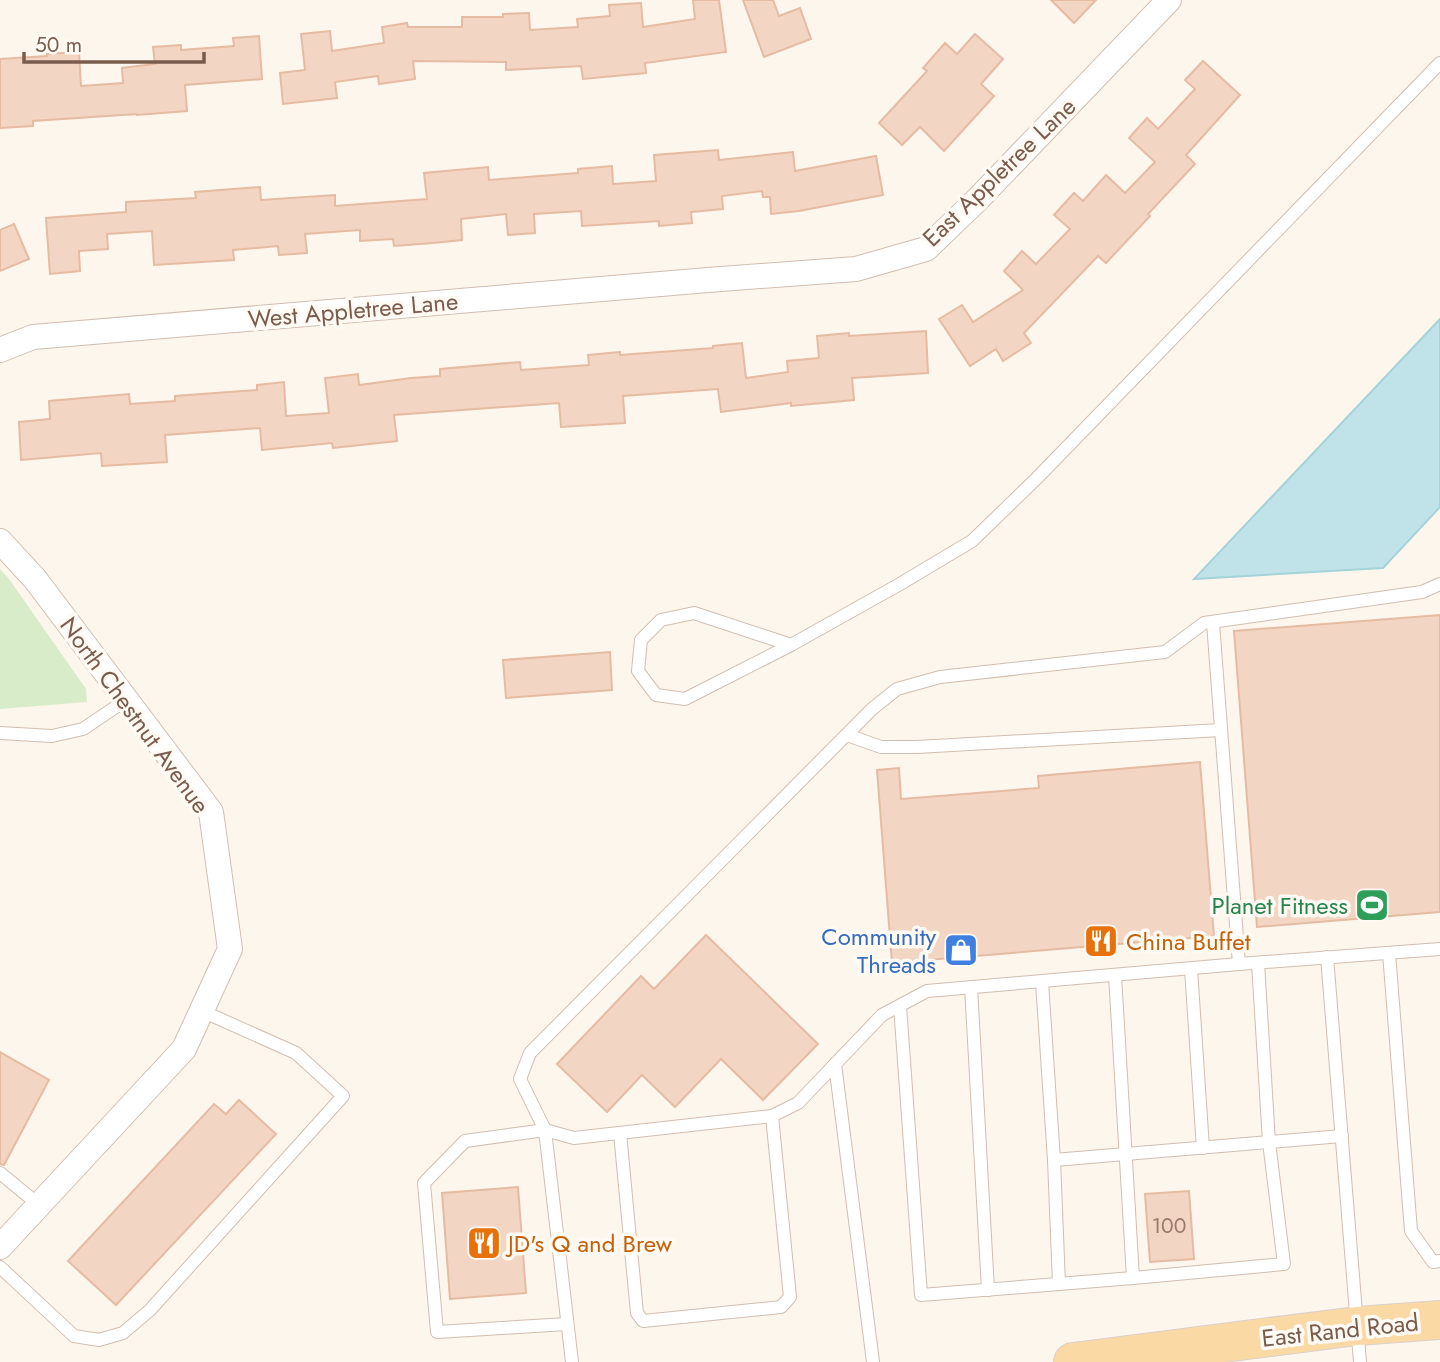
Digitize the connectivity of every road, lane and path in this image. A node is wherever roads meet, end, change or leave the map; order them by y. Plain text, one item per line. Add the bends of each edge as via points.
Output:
1 (1170, 0) edge
2 (1440, 63) edge
3 (708, 280) joint
4 (0, 350) edge
5 (0, 541) edge
6 (1440, 584) edge
7 (1213, 623) junction
8 (791, 645) junction
9 (126, 700) junction
10 (1221, 730) junction
11 (0, 733) edge
12 (846, 734) junction
13 (1440, 949) edge
14 (1389, 953) junction
15 (1327, 957) junction
16 (1258, 963) junction
17 (1239, 964) junction
18 (1191, 969) junction
19 (1115, 975) junction
20 (1042, 982) junction
21 (971, 988) junction
22 (900, 1006) junction
23 (202, 1010) junction
24 (835, 1064) junction
25 (772, 1116) junction
26 (545, 1130) junction
27 (620, 1133) junction
28 (1342, 1136) junction
29 (1269, 1142) junction
30 (1203, 1147) junction
31 (1125, 1153) junction
32 (1054, 1160) junction
33 (0, 1173) edge
34 (39, 1205) junction
35 (0, 1247) edge
36 (1440, 1261) edge
37 (0, 1267) edge
38 (1133, 1278) junction
39 (1059, 1284) junction
40 (988, 1290) junction
41 (1440, 1320) edge
42 (567, 1324) junction
43 (1359, 1344) edge
44 (572, 1362) edge
45 (873, 1362) edge
46 (1073, 1362) edge

1 - 3 street, East Appletree Lane via 926,249 856,268
2 - 8 lane via 972,541
3 - 4 street, West Appletree Lane via 33,337
5 - 9 street, North Chestnut Avenue via 35,579
6 - 7 lane via 1422,592
7 - 10 lane
7 - 12 lane via 1204,623 1165,652 940,677 897,690
8 - 8 lane via 694,613 662,620 641,640 638,671 656,695 685,699
9 - 11 lane via 83,729 52,736
9 - 23 street, North Chestnut Avenue via 211,812 230,949
10 - 12 lane via 917,747 881,747
10 - 17 lane
12 - 26 lane via 530,1053 520,1079
13 - 14 lane
14 - 15 lane
14 - 36 lane via 1411,1231 1433,1262
15 - 16 lane
15 - 28 lane
16 - 17 lane
16 - 29 lane
17 - 18 lane
18 - 19 lane
18 - 30 lane
19 - 20 lane
19 - 31 lane
20 - 21 lane
20 - 32 lane
21 - 22 lane via 927,991
21 - 40 lane
22 - 24 lane via 882,1016
22 - 40 lane via 921,1295
23 - 34 street, North Chestnut Avenue via 184,1049
23 - 37 lane via 296,1053 343,1096 150,1310 123,1333 99,1340 74,1335
24 - 25 lane via 799,1103
24 - 45 lane
25 - 27 lane
25 - 27 lane via 790,1297 781,1307 643,1321 637,1312
26 - 27 lane via 574,1138
26 - 42 lane
26 - 42 lane via 465,1141 424,1183 437,1332
28 - 29 lane
28 - 43 lane
29 - 30 lane
29 - 38 lane via 1284,1264
30 - 31 lane
31 - 32 lane
31 - 38 lane
32 - 39 lane
33 - 34 lane
34 - 35 street, North Chestnut Avenue
38 - 39 lane
39 - 40 lane
41 - 43 main road, East Rand Road
42 - 44 lane
43 - 46 main road, East Rand Road

